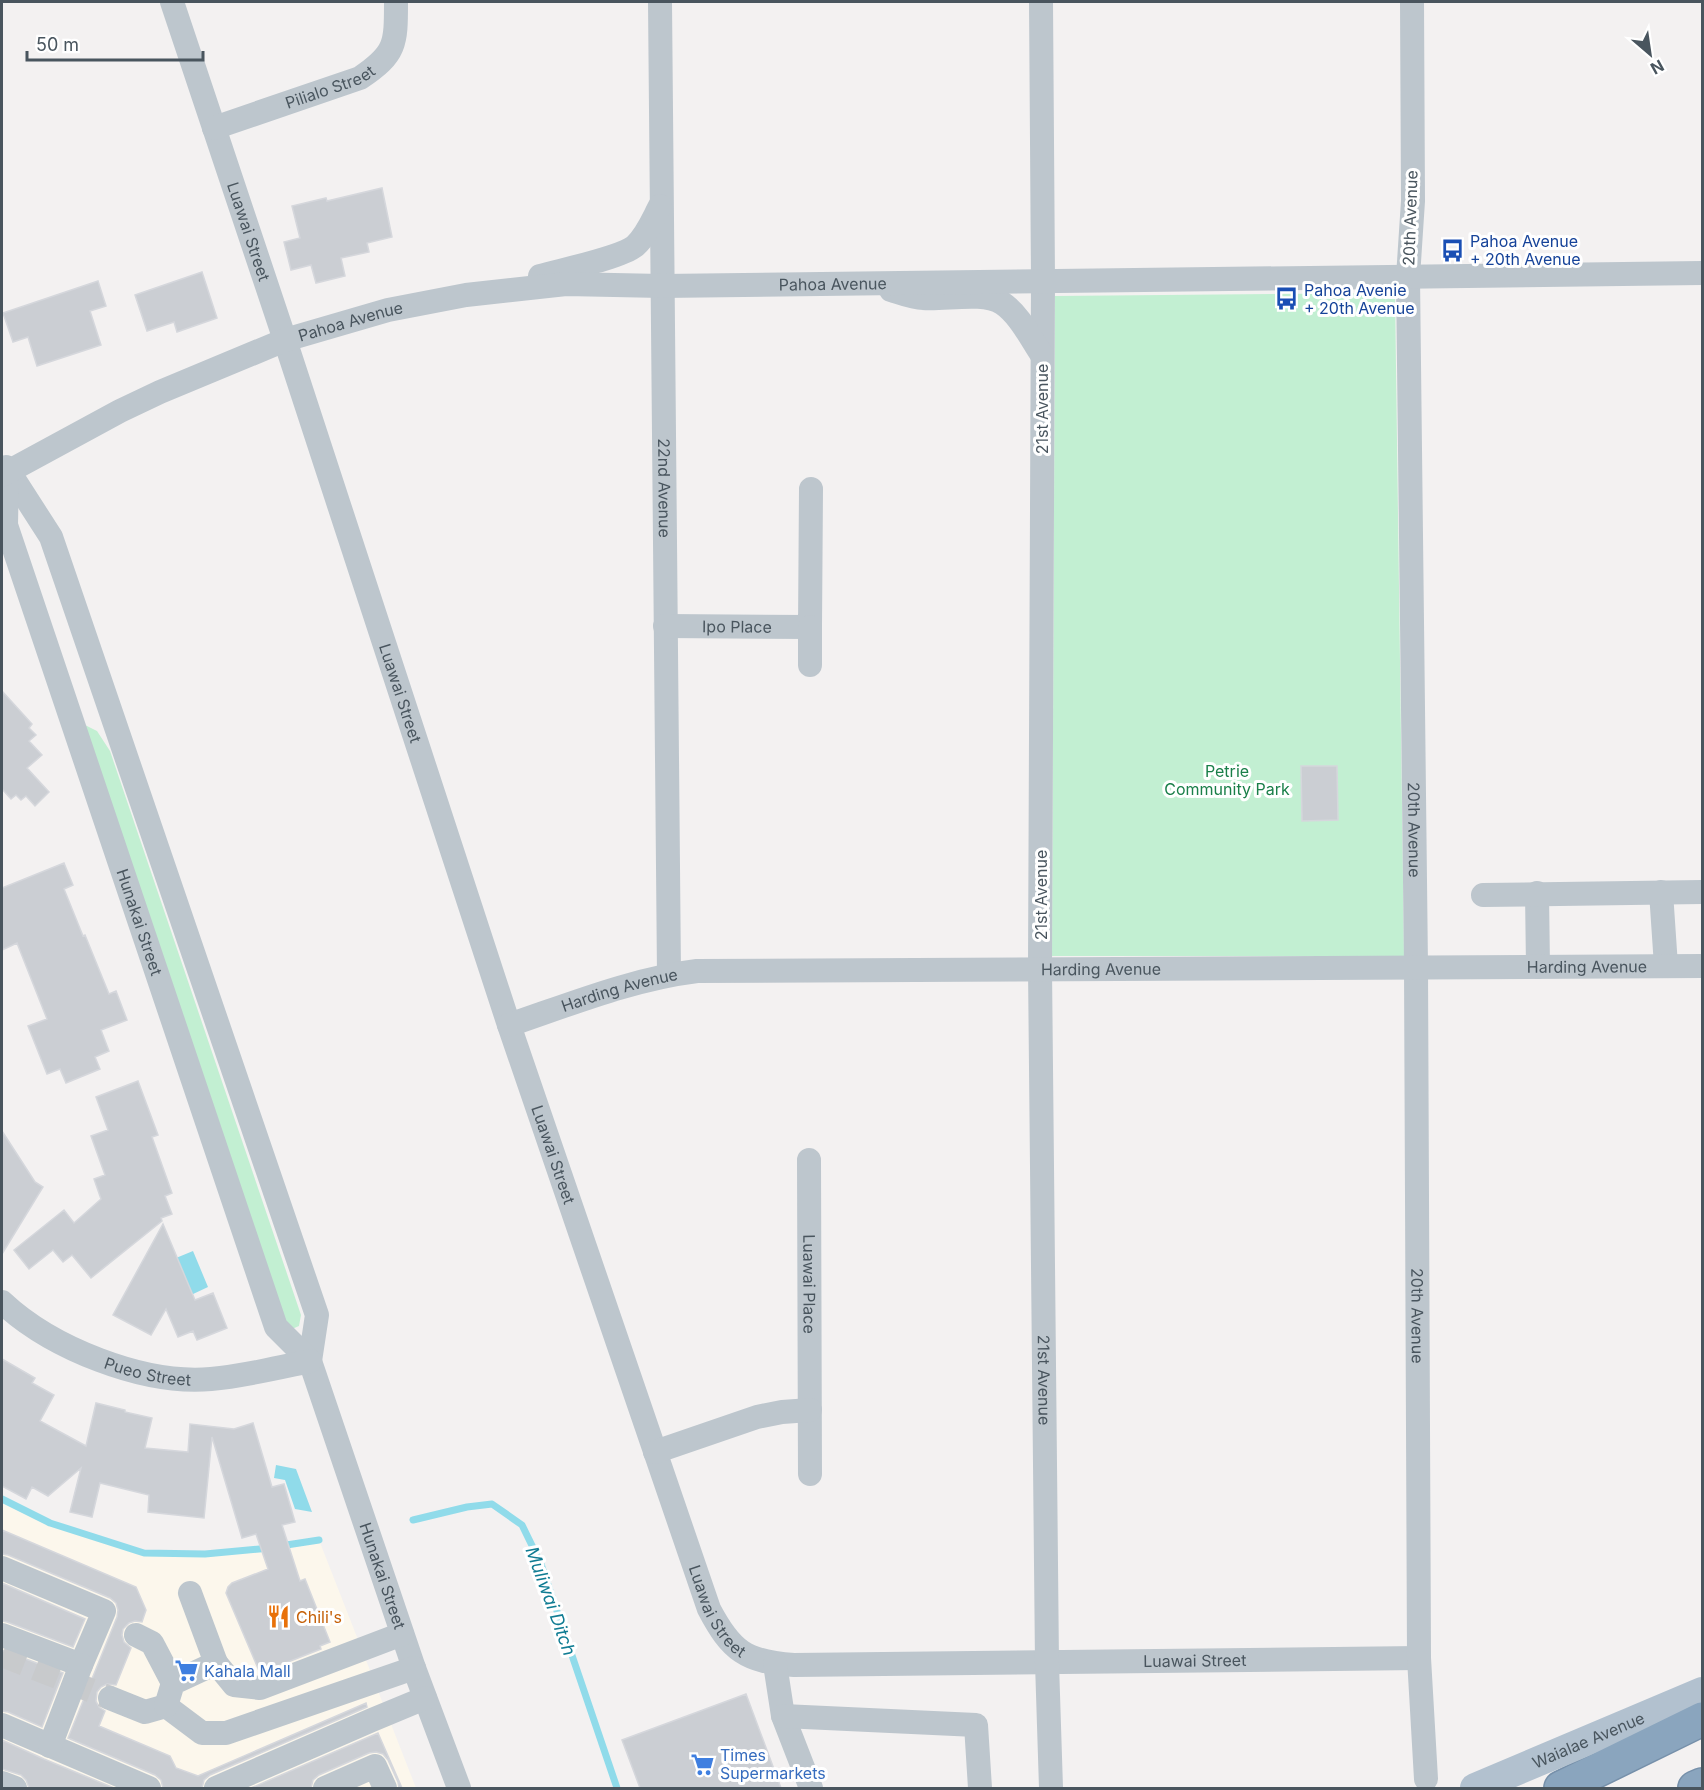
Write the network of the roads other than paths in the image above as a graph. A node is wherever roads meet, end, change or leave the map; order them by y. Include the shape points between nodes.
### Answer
1 (172, 2) edge
2 (396, 2) edge
3 (660, 2) edge
4 (1041, 2) edge
5 (1412, 2) edge
6 (214, 128) junction
7 (661, 203) junction
8 (1702, 273) edge
9 (1408, 277) junction
10 (1043, 280) junction
11 (866, 282) junction
12 (662, 286) junction
13 (465, 295) junction
14 (285, 340) junction
15 (1042, 356) junction
16 (3, 466) edge
17 (811, 489) dead end
18 (2, 570) edge
19 (27, 589) junction
20 (665, 626) junction
21 (810, 627) junction
22 (810, 665) dead end
23 (1661, 892) junction
24 (1702, 892) edge
25 (1484, 894) dead end
26 (1537, 894) junction
27 (1666, 966) junction
28 (1702, 966) edge
29 (1416, 967) junction
30 (1538, 967) junction
31 (1040, 968) junction
32 (669, 974) junction
33 (509, 1025) junction
34 (809, 1160) dead end
35 (2, 1302) edge
36 (310, 1361) junction
37 (810, 1410) junction
38 (655, 1452) junction
39 (810, 1474) dead end
40 (2, 1568) edge
41 (190, 1593) dead end
42 (402, 1634) junction
43 (2, 1635) edge
44 (136, 1635) dead end
45 (1419, 1658) junction
46 (216, 1663) junction
47 (1047, 1663) junction
48 (775, 1664) junction
49 (81, 1665) junction
50 (414, 1668) junction
51 (1702, 1692) edge
52 (169, 1695) junction
53 (110, 1698) tunnel mouth
54 (425, 1698) junction
55 (783, 1716) junction
56 (1702, 1719) edge
57 (2, 1725) edge
58 (50, 1746) junction
59 (1426, 1779) dead end
60 (2, 1783) edge
61 (1702, 1785) edge
62 (15, 1788) edge
63 (149, 1788) edge
64 (216, 1788) edge
65 (324, 1788) edge
66 (385, 1788) edge
67 (459, 1788) edge
68 (811, 1788) edge
69 (980, 1788) edge
70 (1051, 1788) edge
71 (1475, 1788) edge
72 (1561, 1788) edge
73 (1695, 1788) edge

1 - 6 street, Luawai Street
2 - 6 street, Pilialo Street via 391,50 378,66 360,78
3 - 7 street, 22nd Avenue
4 - 10 street, 21st Avenue
5 - 9 street, 20th Avenue via 1413,201
6 - 14 street, Luawai Street
7 - 12 street, 22nd Avenue
7 - 13 street via 648,231 634,247
8 - 9 street, Pahoa Avenue
9 - 10 street, Pahoa Avenue
9 - 29 street, 20th Avenue
10 - 11 street, Pahoa Avenue
10 - 15 street, 21st Avenue
11 - 12 street, Pahoa Avenue
11 - 15 street via 921,298 993,299 1018,319
12 - 13 street, Pahoa Avenue via 566,284
12 - 20 street, 22nd Avenue
13 - 14 street, Pahoa Avenue via 388,310
14 - 16 street, Pahoa Avenue via 160,392
14 - 33 street, Luawai Street
15 - 31 street, 21st Avenue
16 - 19 street, Hunakai Street via 6,525
16 - 36 street, Hunakai Street via 51,537 206,987 317,1315
17 - 21 street
18 - 19 street
19 - 36 street, Hunakai Street via 276,1327
20 - 21 street, Ipo Place
20 - 32 street, 22nd Avenue
21 - 22 street
23 - 24 street
23 - 26 street
23 - 27 street
25 - 26 street
26 - 30 street
27 - 28 street, Harding Avenue
27 - 30 street, Harding Avenue
29 - 30 street, Harding Avenue
29 - 31 street, Harding Avenue
29 - 45 street, 20th Avenue
31 - 32 street, Harding Avenue via 697,970
31 - 47 street, 21st Avenue
32 - 33 street, Harding Avenue
33 - 38 street, Luawai Street
34 - 37 street, Luawai Place
35 - 36 street, Pueo Street via 64,1345 144,1374 209,1379
36 - 42 street, Hunakai Street
37 - 38 street via 757,1417
37 - 39 street, Luawai Place
38 - 48 street, Luawai Street via 718,1626 740,1651
40 - 49 street via 104,1611
41 - 46 street
42 - 46 street via 260,1688 234,1685
42 - 50 street, Hunakai Street
43 - 49 street
44 - 52 street via 152,1643
45 - 47 street, Luawai Street
45 - 59 street, 20th Avenue
46 - 52 street
47 - 48 street, Luawai Street
47 - 70 street, 21st Avenue
48 - 55 street
49 - 58 street
50 - 52 street via 226,1733 202,1733
50 - 54 street, Hunakai Street
51 - 71 main road, Waialae Avenue
52 - 53 street via 145,1712
54 - 64 street
54 - 67 street, Hunakai Street
55 - 68 street
55 - 69 street via 976,1725
56 - 72 highway
57 - 58 street
58 - 63 street
60 - 62 street
61 - 73 highway
65 - 66 street via 375,1766

